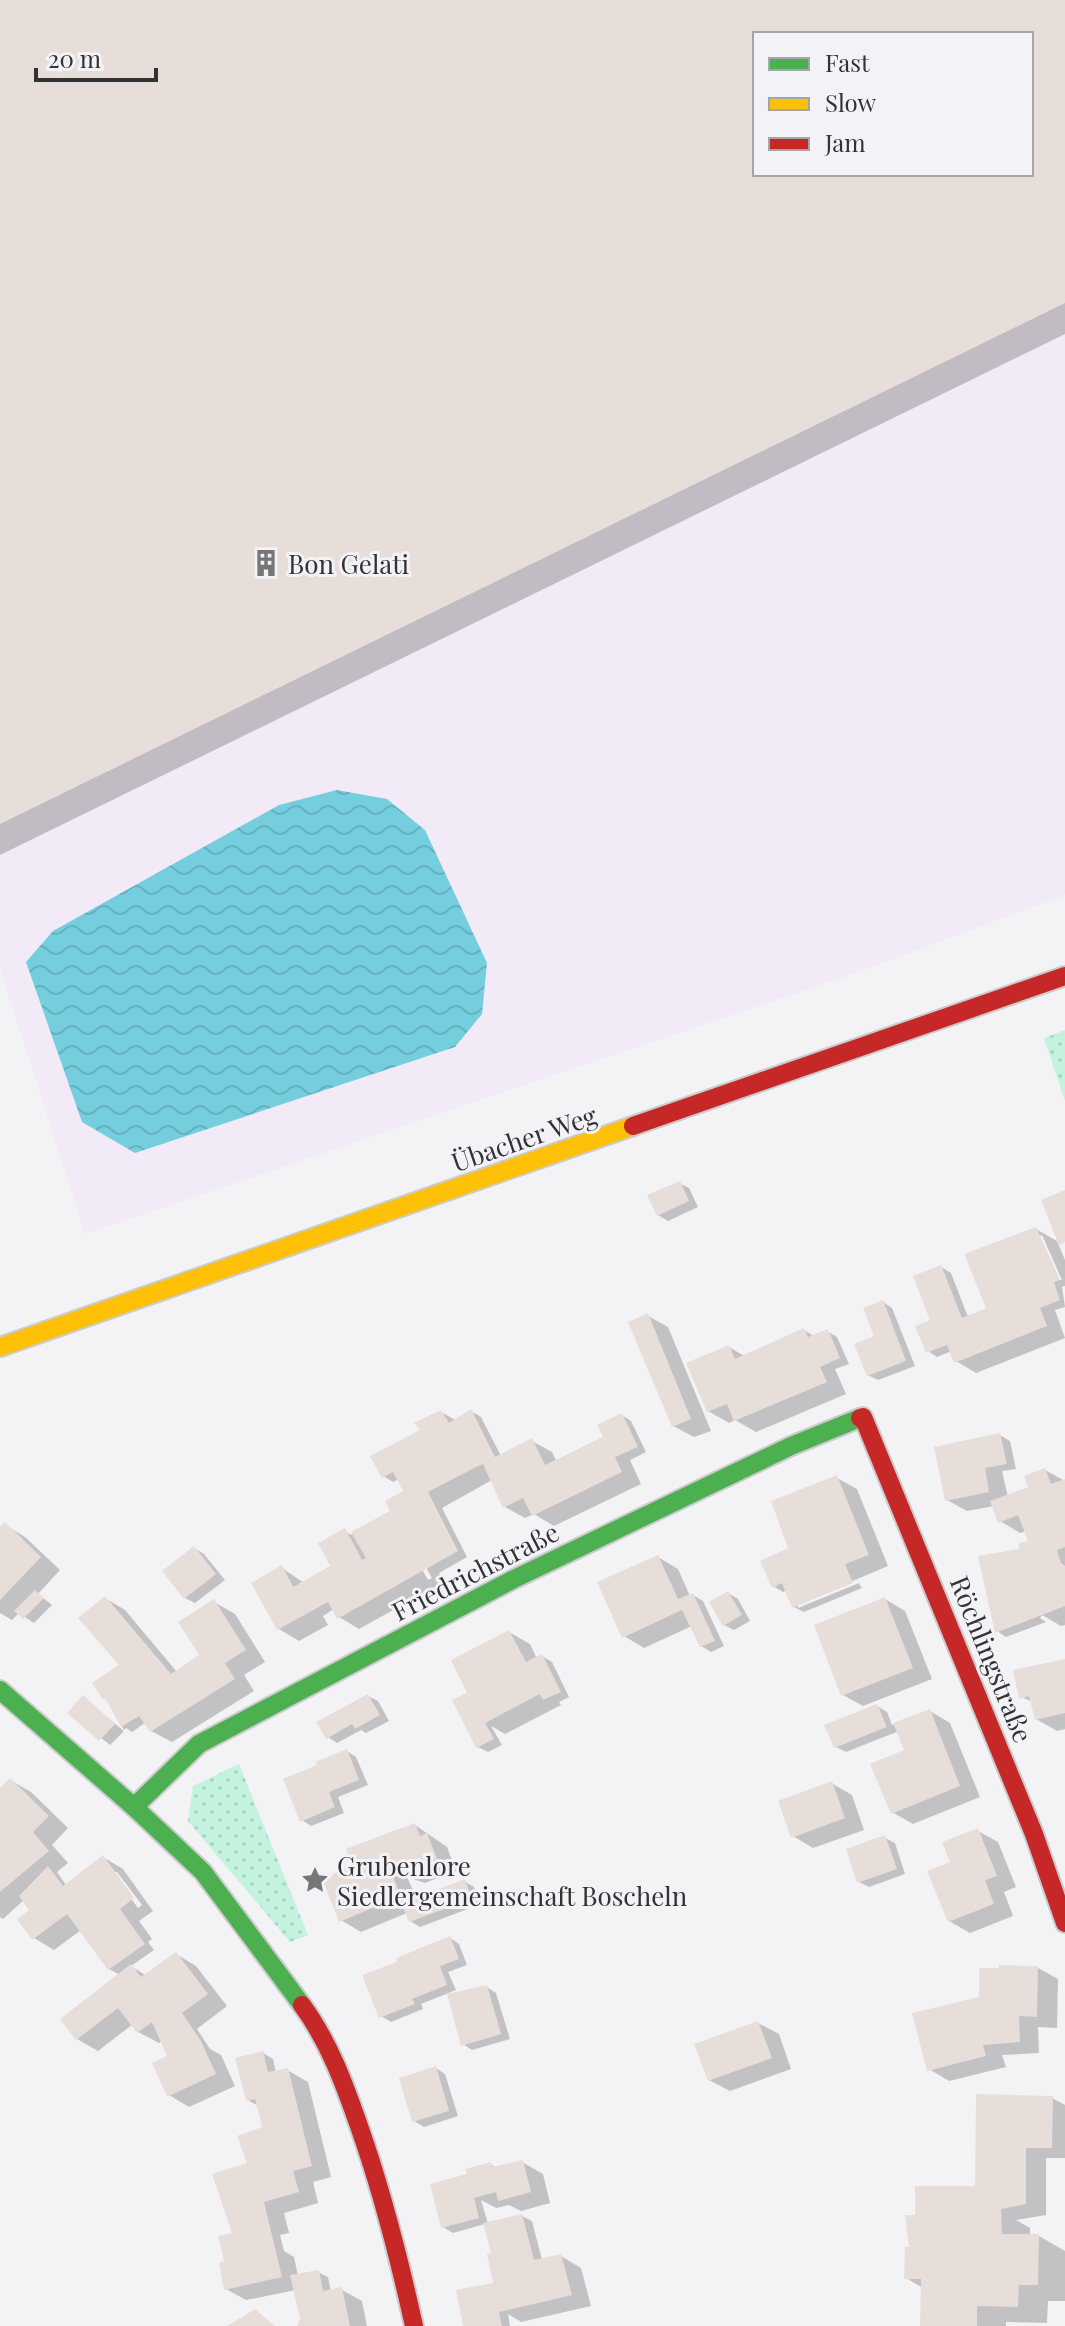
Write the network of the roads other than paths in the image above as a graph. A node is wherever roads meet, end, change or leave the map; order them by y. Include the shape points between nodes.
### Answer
1 (1065, 976) edge
2 (0, 1347) edge
3 (863, 1417) joint
4 (0, 1690) edge
5 (134, 1807) junction
6 (1065, 1923) edge
7 (414, 2326) edge

1 - 2 street, Übacher Weg
3 - 5 street, Friedrichstraße via 571,1551 199,1744
3 - 6 street, Röchlingstraße via 1011,1775
4 - 5 street
5 - 7 street via 203,1872 307,2012 337,2063 399,2256

